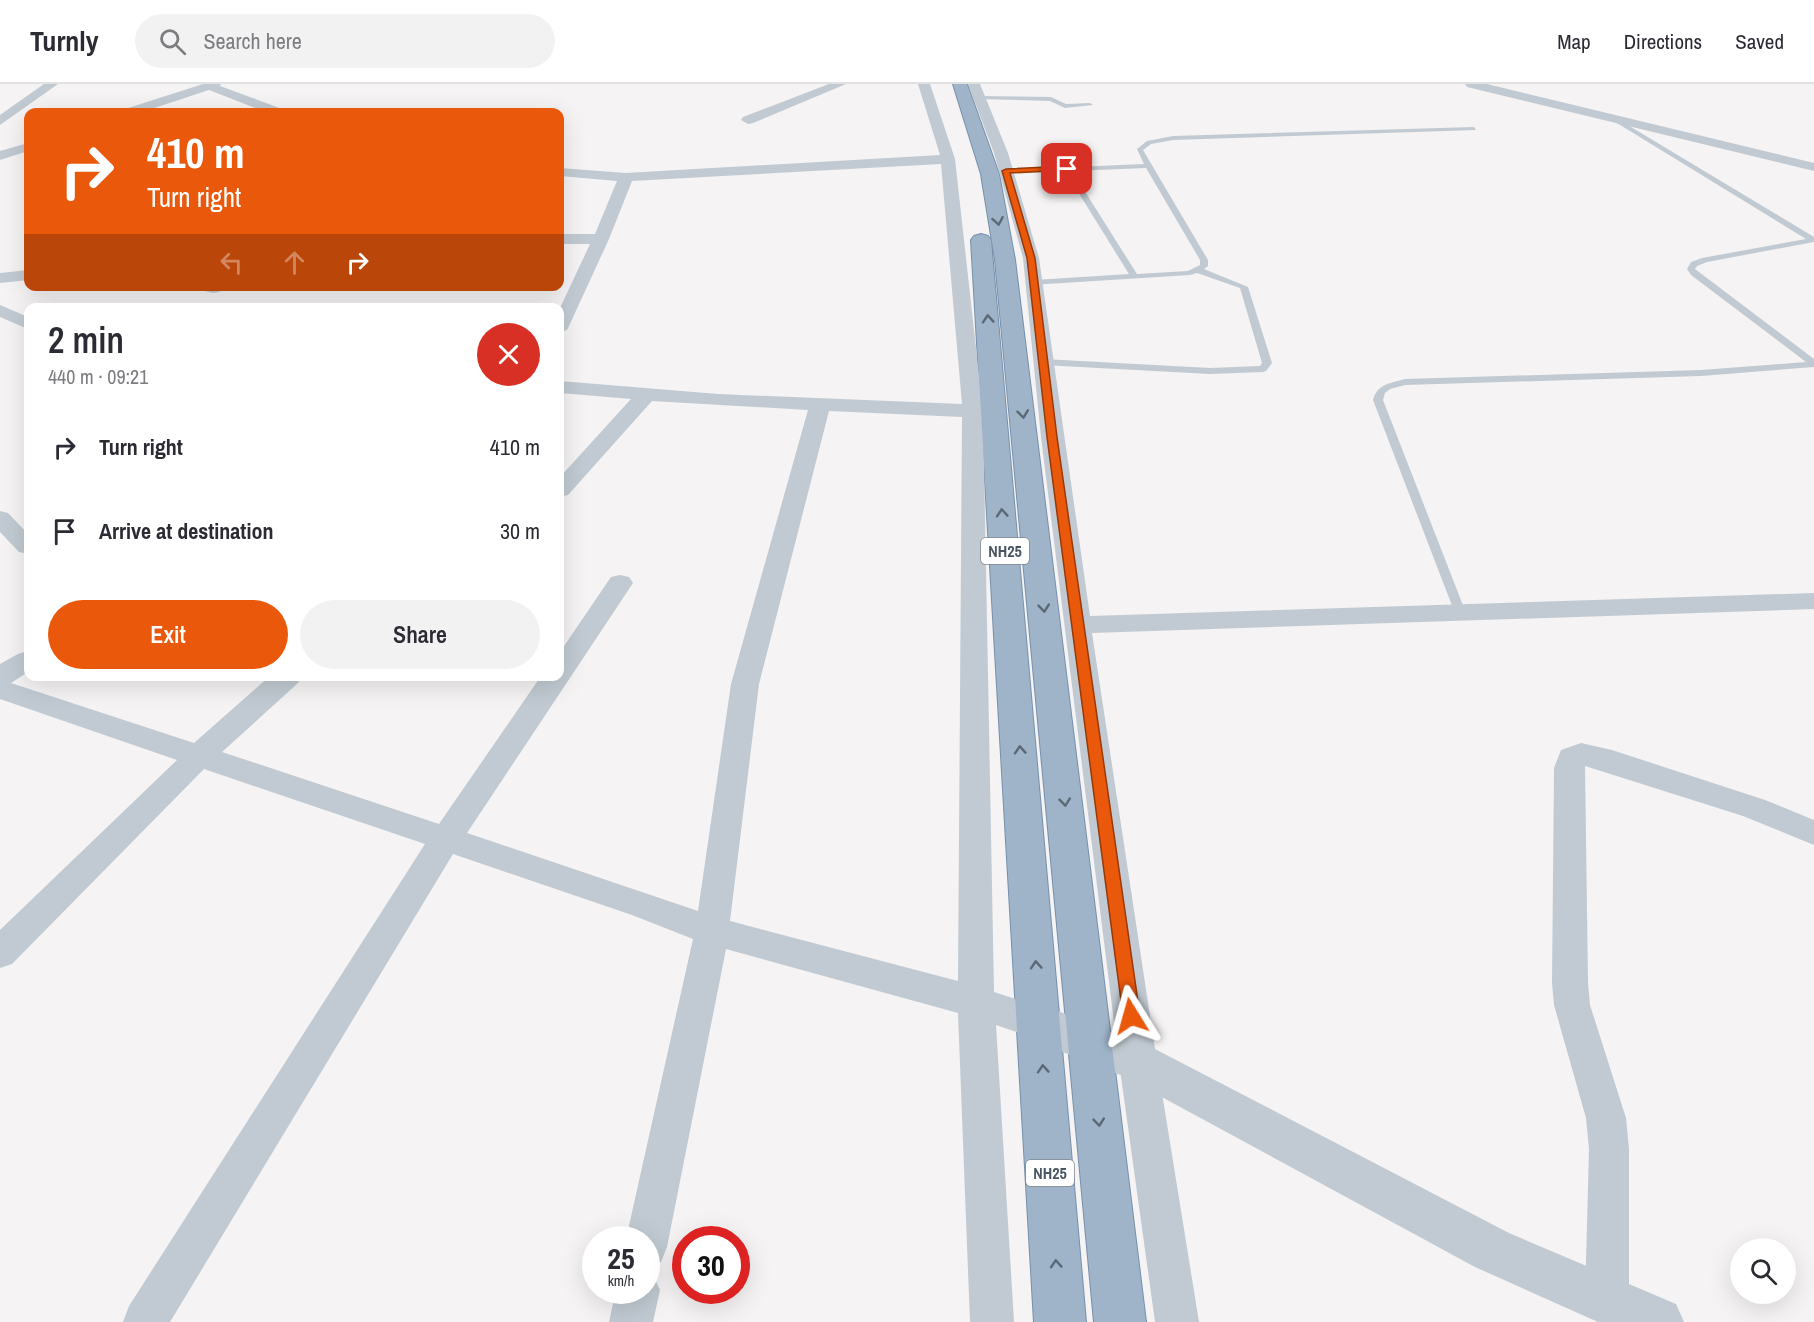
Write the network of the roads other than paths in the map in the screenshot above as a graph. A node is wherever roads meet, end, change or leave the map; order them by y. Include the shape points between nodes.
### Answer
1 (52, 84) edge
2 (840, 84) edge
3 (924, 84) edge
4 (943, 84) edge
5 (1471, 84) edge
6 (212, 85) edge
7 (971, 89) edge
8 (1090, 105) dead end
9 (142, 108) edge
10 (268, 108) edge
11 (1614, 119) junction
12 (748, 120) dead end
13 (0, 121) edge
14 (1474, 129) dead end
15 (24, 148) edge
16 (7, 154) edge
17 (24, 156) edge
18 (948, 159) junction
19 (1149, 166) junction
20 (1814, 167) edge
21 (1067, 169) junction
22 (1006, 171) junction
23 (564, 172) edge
24 (626, 177) junction
25 (564, 239) edge
26 (601, 239) junction
27 (1814, 240) edge
28 (1198, 270) junction
29 (24, 275) edge
30 (1134, 276) junction
31 (0, 278) edge
32 (1034, 283) junction
33 (0, 310) edge
34 (564, 318) edge
35 (24, 322) edge
36 (1043, 362) junction
37 (1814, 363) edge
38 (564, 387) edge
39 (647, 394) junction
40 (820, 404) junction
41 (973, 411) junction
42 (564, 486) edge
43 (0, 518) edge
44 (24, 543) edge
45 (620, 583) dead end
46 (1814, 601) edge
47 (1460, 613) junction
48 (1078, 625) junction
49 (24, 662) edge
50 (564, 666) edge
51 (0, 677) edge
52 (282, 681) edge
53 (553, 681) edge
54 (0, 689) edge
55 (200, 755) junction
56 (1814, 833) edge
57 (445, 840) junction
58 (712, 931) junction
59 (0, 953) edge
60 (976, 1002) junction
61 (1040, 1023) junction
62 (1090, 1043) junction
63 (1138, 1062) junction
64 (650, 1226) edge
65 (1607, 1299) junction
66 (635, 1304) edge
67 (145, 1322) edge
68 (631, 1322) edge
69 (992, 1322) edge
70 (1060, 1322) edge
71 (1120, 1322) edge
72 (1177, 1322) edge
73 (1658, 1322) edge

1 - 13 street
2 - 12 street
3 - 18 street
61 -> 4 highway, NH25 via 982,249 968,165
5 - 11 street
6 - 9 street
6 - 10 street
7 - 8 lane via 1051,99 1065,106
7 - 22 street
7 -> 62 highway, NH25 via 1005,260
11 - 20 street
11 - 27 lane
14 - 19 lane via 1157,140 1138,150
15 - 16 street
16 - 17 street
18 - 24 street
18 - 41 street
19 - 21 lane
19 - 28 lane via 1204,260 1204,266
21 - 22 lane
21 - 30 lane
22 - 32 street via 1031,258
23 - 24 street
24 - 26 street
25 - 26 street
26 - 34 street
27 - 37 lane via 1705,260 1691,269
28 - 30 lane
28 - 36 lane via 1244,287 1267,367 1255,371 1210,371
29 - 31 street
30 - 32 lane
32 - 36 street
33 - 35 street
36 - 48 street
37 - 47 lane via 1701,373 1405,382 1387,387 1378,400
38 - 39 street
39 - 40 street
39 - 42 street
40 - 41 street
40 - 58 street via 745,684
41 - 60 street
43 - 44 street
45 - 50 street
46 - 47 street
47 - 48 street
48 - 63 street
49 - 51 street
52 - 55 street
53 - 57 street
54 - 55 street
55 - 57 street
55 - 59 street
56 - 65 street via 1754,808 1601,758 1581,754 1572,758 1570,983 1572,1005 1606,1118
57 - 58 street
57 - 67 street
58 - 60 street
58 - 64 street
60 - 61 street
60 - 69 street
61 - 62 street
70 -> 61 highway, NH25
62 - 63 street
62 -> 71 highway, NH25
63 - 65 street via 1492,1250
63 - 72 street
65 - 73 street
66 - 68 street

